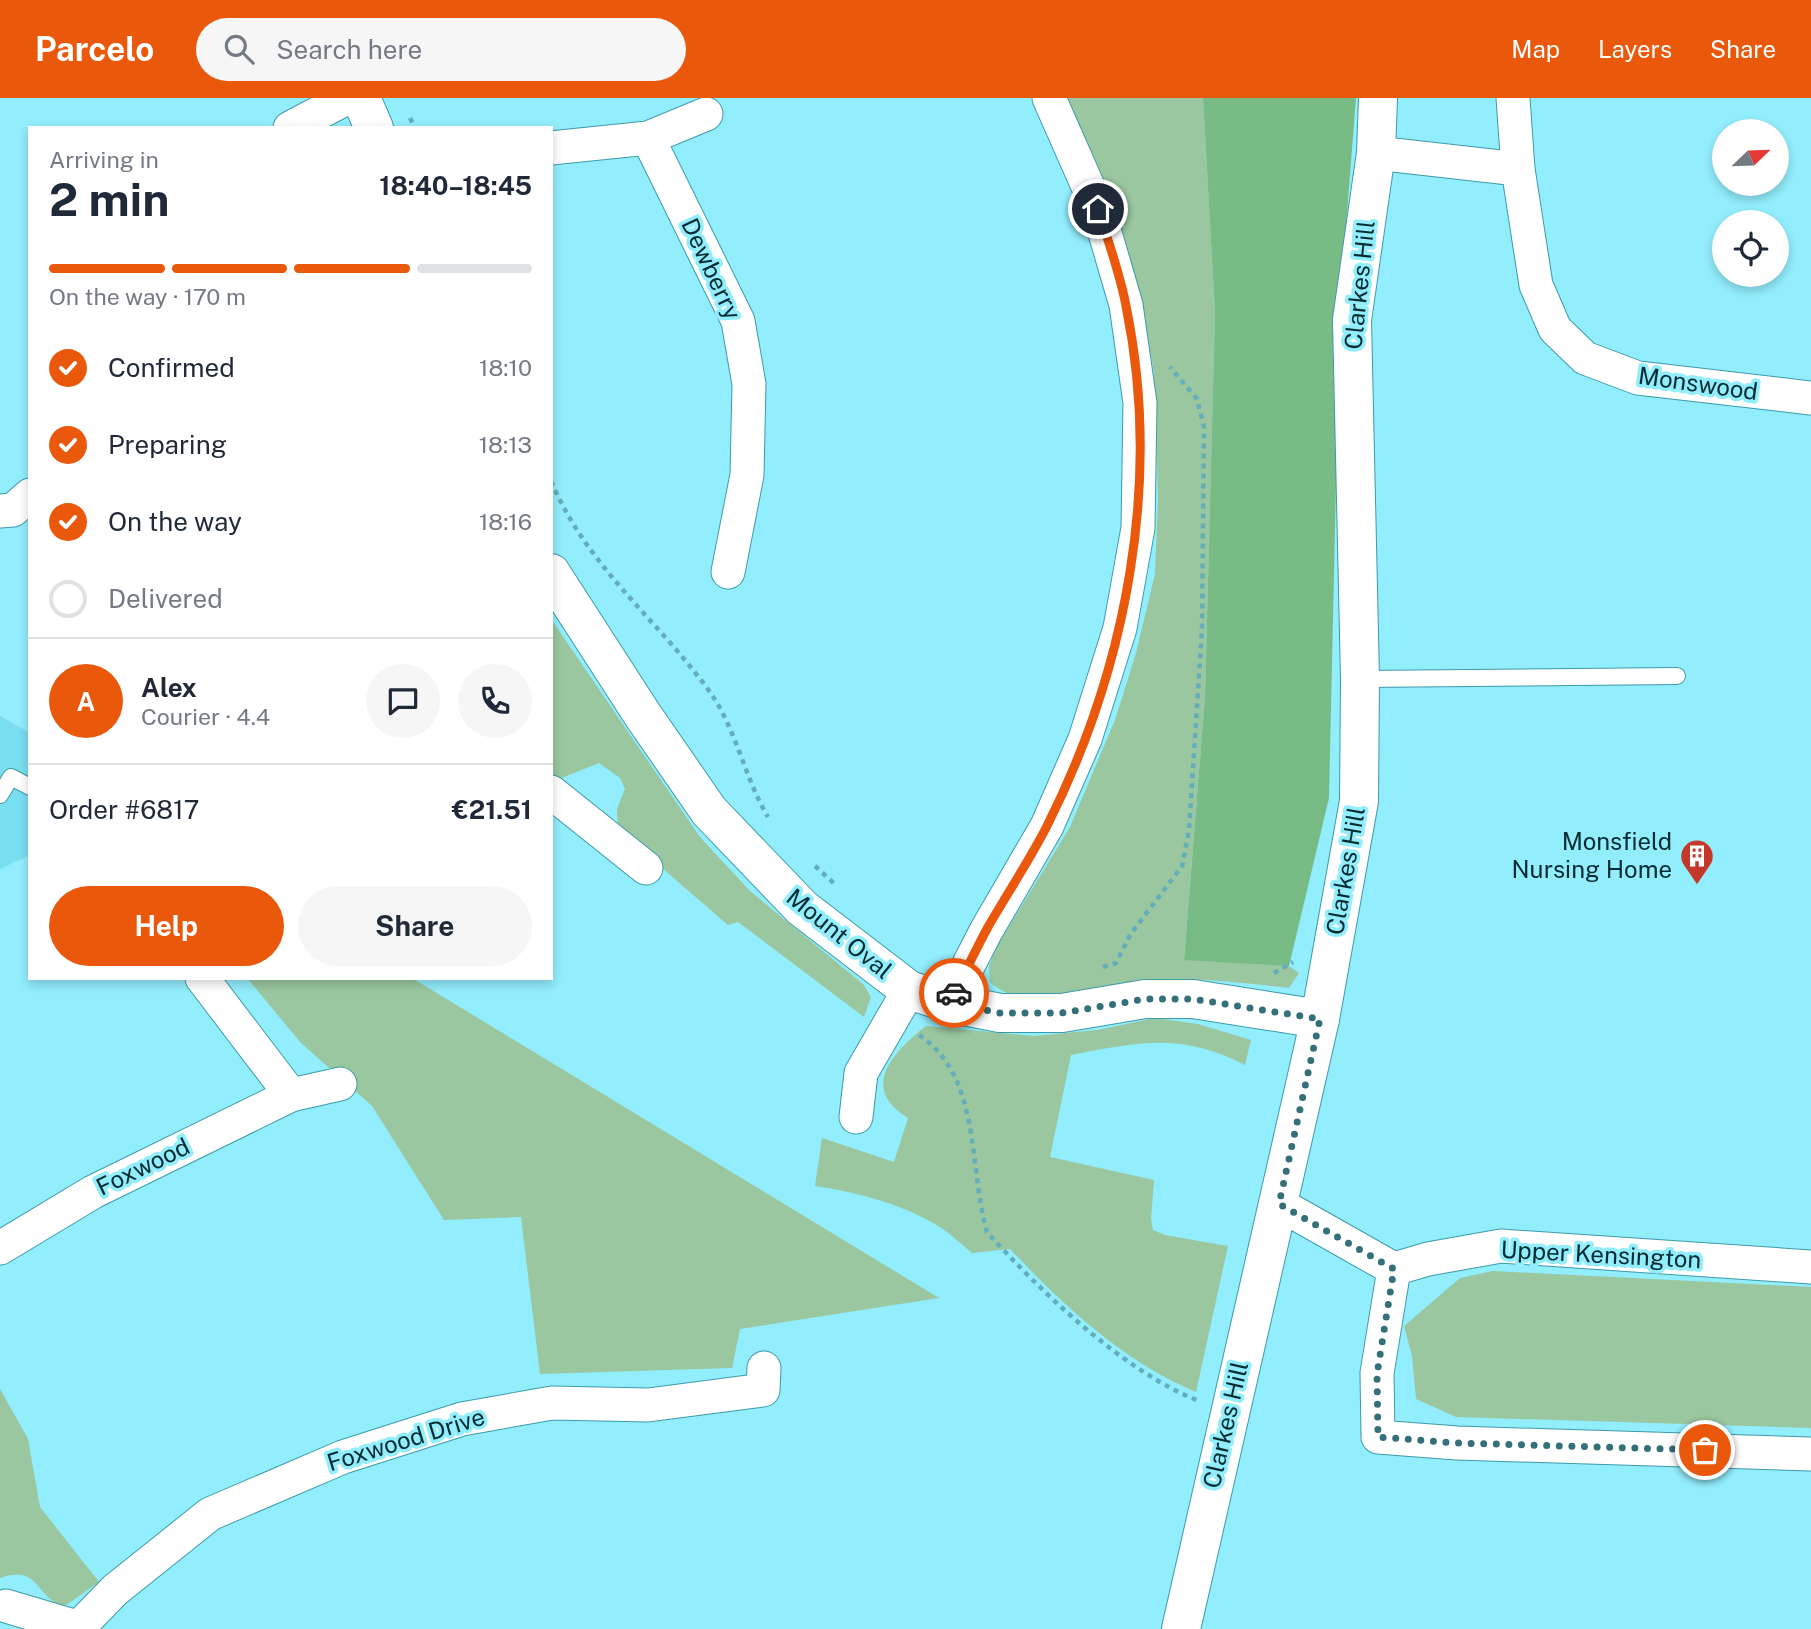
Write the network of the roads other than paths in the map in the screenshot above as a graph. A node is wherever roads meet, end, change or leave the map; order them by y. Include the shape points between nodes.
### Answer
1 (347, 98) edge
2 (361, 98) edge
3 (1049, 98) edge
4 (1378, 98) edge
5 (1513, 98) edge
6 (706, 114) dead end
7 (294, 126) edge
8 (373, 126) edge
9 (648, 138) junction
10 (553, 148) edge
11 (1376, 153) junction
12 (1518, 169) junction
13 (1811, 398) edge
14 (28, 497) edge
15 (0, 511) edge
16 (728, 572) dead end
17 (553, 576) edge
18 (1677, 676) dead end
19 (1360, 679) junction
20 (28, 786) edge
21 (553, 794) edge
22 (0, 795) edge
23 (646, 868) dead end
24 (204, 980) edge
25 (949, 1003) junction
26 (901, 1004) junction
27 (1320, 1019) junction
28 (340, 1084) dead end
29 (291, 1094) junction
30 (856, 1117) dead end
31 (1279, 1204) junction
32 (0, 1248) edge
33 (1811, 1267) edge
34 (1394, 1269) junction
35 (764, 1368) dead end
36 (1811, 1454) edge
37 (6, 1606) dead end
38 (77, 1628) edge
39 (1181, 1629) edge

1 - 7 street
2 - 8 street
3 - 25 street via 1098,209 1126,305 1140,403 1138,528 1120,628 1085,739 1047,826
4 - 11 street, Clarkes Hill
5 - 12 street, Monswood
6 - 9 street
9 - 10 street
9 - 16 street, Dewberry via 738,321 749,384 747,475
11 - 12 street
11 - 19 street, Clarkes Hill via 1352,320
12 - 13 street, Monswood via 1536,285 1555,329 1585,358 1638,378
14 - 15 street via 13,510
17 - 26 street, Mount Oval via 709,811
18 - 19 lane
19 - 27 street, Clarkes Hill via 1359,801
20 - 22 lane via 11,777
21 - 23 street
24 - 29 street
25 - 26 street, Mount Oval
25 - 27 street, Mount Oval via 1000,1013 1062,1013 1145,999 1193,999
26 - 30 street via 861,1073
27 - 31 street, Clarkes Hill
28 - 29 street, Foxwood
29 - 32 street, Foxwood via 93,1192
31 - 34 street
31 - 39 street, Clarkes Hill
33 - 34 street, Upper Kensington via 1501,1246
34 - 36 street via 1377,1374 1378,1437
35 - 38 street, Foxwood Drive via 763,1390 648,1405 552,1402 462,1419 343,1457 210,1514 115,1590
37 - 38 street, Foxwood Drive

